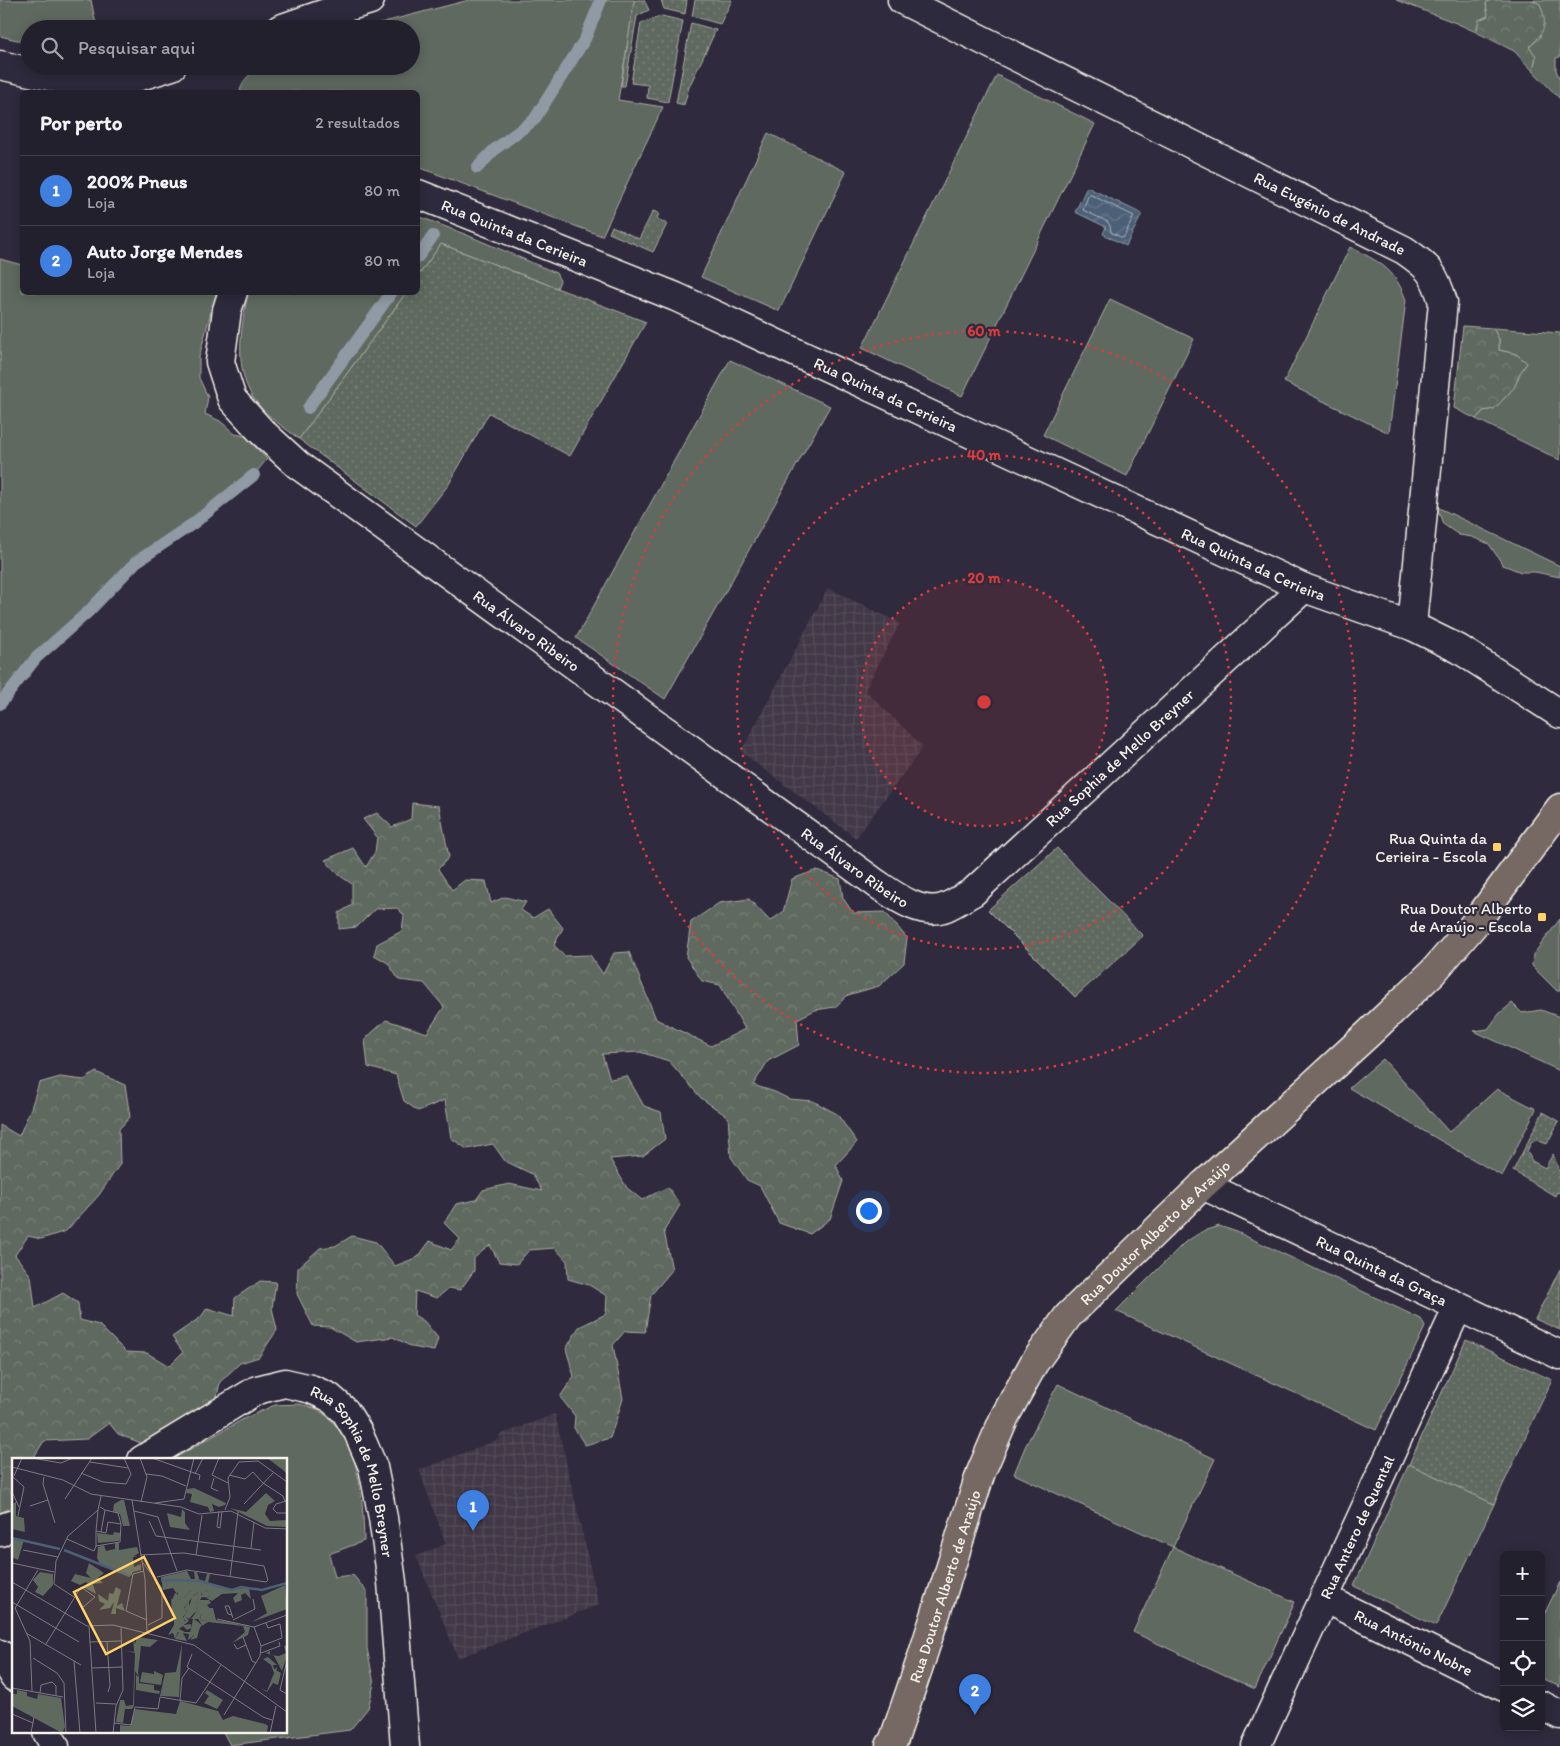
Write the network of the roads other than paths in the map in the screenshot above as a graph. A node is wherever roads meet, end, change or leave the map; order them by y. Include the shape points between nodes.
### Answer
1 (370, 0) edge
2 (902, 0) edge
3 (306, 20) edge
4 (0, 65) edge
5 (20, 70) edge
6 (44, 75) edge
7 (149, 75) edge
8 (110, 90) edge
9 (420, 195) edge
10 (232, 295) edge
11 (1304, 588) junction
12 (1412, 626) junction
13 (1560, 714) edge
14 (1560, 808) edge
15 (924, 908) joint
16 (1203, 1185) junction
17 (1458, 1307) junction
18 (1560, 1355) edge
19 (145, 1458) edge
20 (12, 1525) edge
21 (0, 1532) edge
22 (1324, 1598) junction
23 (0, 1654) edge
24 (12, 1674) edge
25 (1502, 1686) edge
26 (1545, 1707) edge
27 (1560, 1715) edge
28 (48, 1734) edge
29 (55, 1746) edge
30 (405, 1746) edge
31 (890, 1746) edge
32 (1256, 1746) edge

1 - 3 street
2 - 12 street, Rua Eugénio de Andrade via 1404,250 1424,263 1437,282 1443,302
4 - 5 street
6 - 8 street
7 - 8 street
9 - 11 street, Rua Quinta da Cerieira via 676,297
10 - 15 street, Rua Álvaro Ribeiro via 220,362 232,399 298,464 883,888 902,901
11 - 12 street, Rua Quinta da Cerieira
11 - 15 street, Rua Sophia de Mello Breyner via 974,892 944,908
12 - 13 street, Rua Quinta da Cerieira via 1458,649
14 - 16 main road, Rua Doutor Alberto de Araújo via 1476,922 1433,972
16 - 17 street, Rua Quinta da Graça
16 - 31 main road, Rua Doutor Alberto de Araújo via 1068,1316 1034,1363 1005,1416 981,1472
17 - 18 street, Rua Quinta da Graça
17 - 22 street, Rua Antero de Quental
19 - 30 street, Rua Sophia de Mello Breyner via 257,1390 285,1383 329,1397 346,1411 373,1467 383,1518 392,1582
20 - 21 street
22 - 25 street, Rua António Nobre
22 - 32 street, Rua Antero de Quental
23 - 24 street
26 - 27 street
28 - 29 street

